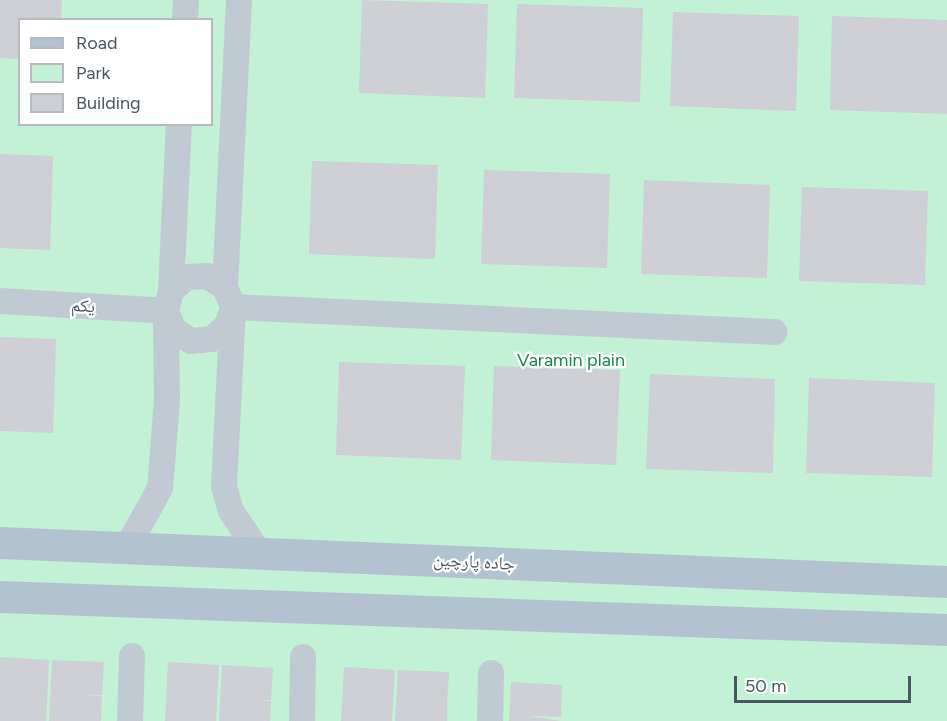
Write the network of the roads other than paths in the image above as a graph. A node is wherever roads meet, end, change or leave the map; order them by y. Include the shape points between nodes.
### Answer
1 (186, 0) edge
2 (240, 0) edge
3 (185, 18) edge
4 (180, 126) edge
5 (229, 297) junction
6 (0, 301) edge
7 (168, 301) junction
8 (774, 332) dead end
9 (0, 543) edge
10 (128, 546) junction
11 (258, 551) junction
12 (703, 573) junction
13 (947, 582) edge
14 (0, 597) edge
15 (703, 621) junction
16 (947, 630) edge
17 (132, 656) dead end
18 (303, 657) dead end
19 (491, 673) dead end
20 (130, 721) edge
21 (303, 721) edge
22 (490, 721) edge

1 - 3 street
2 - 5 street
4 - 7 street
5 - 7 street via 207,276 187,278
5 - 7 street via 227,326 212,339 191,341 174,330
5 - 8 street
5 - 11 street via 224,486 231,511
6 - 7 street, یکم
7 - 10 street via 167,400 160,488
9 - 10 main road, جاده پارچین
10 - 11 main road, جاده پارچین
11 - 12 main road, جاده پارچین
12 - 13 main road, جاده پارچین
12 - 15 main road
14 - 15 main road
15 - 16 main road
17 - 20 street
18 - 21 street
19 - 22 street

